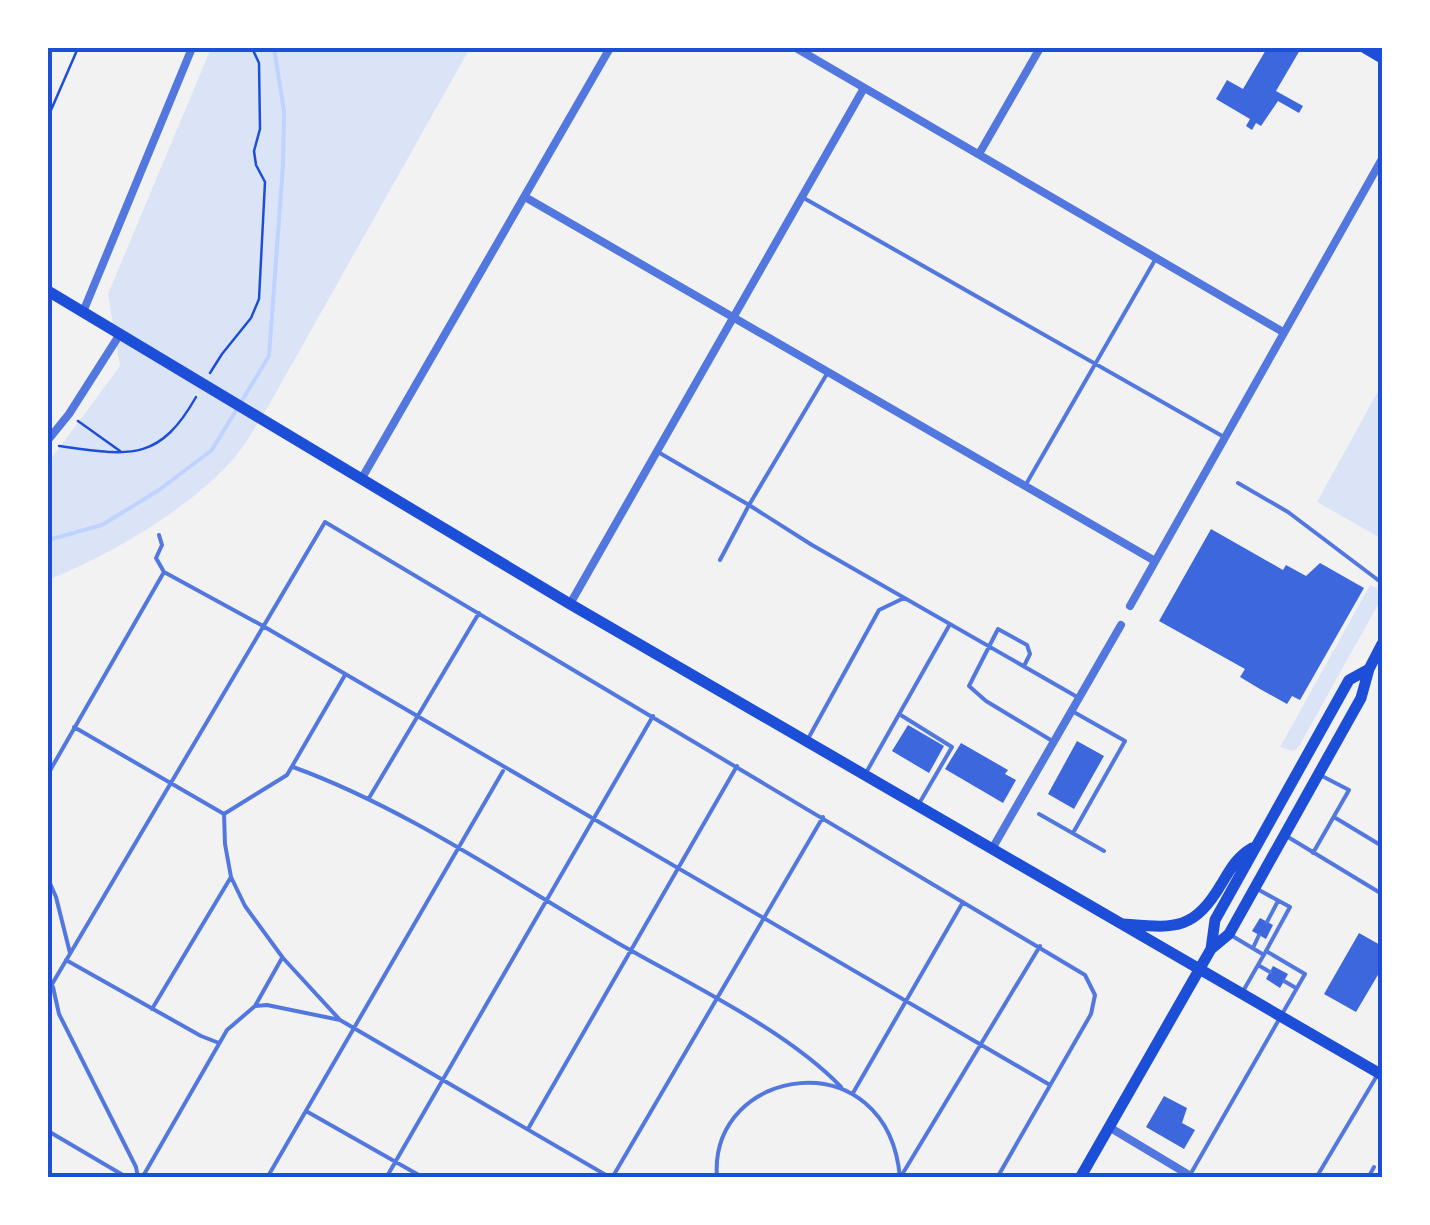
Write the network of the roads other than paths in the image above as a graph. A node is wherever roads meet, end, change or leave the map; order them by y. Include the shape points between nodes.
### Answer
1 (192, 48) edge
2 (610, 48) edge
3 (796, 48) edge
4 (1040, 48) edge
5 (1365, 48) edge
6 (1382, 58) edge
7 (864, 88) junction
8 (978, 154) junction
9 (1382, 159) edge
10 (802, 196) junction
11 (526, 197) junction
12 (1156, 258) junction
13 (48, 291) edge
14 (83, 312) junction
15 (733, 317) junction
16 (1283, 332) junction
17 (120, 334) junction
18 (1096, 364) junction
19 (828, 372) junction
20 (1224, 437) junction
21 (52, 443) edge
22 (657, 451) junction
23 (362, 478) junction
24 (1238, 482) dead end
25 (1025, 486) junction
26 (749, 505) junction
27 (159, 535) dead end
28 (720, 560) dead end
29 (1155, 561) junction
30 (164, 572) junction
31 (1382, 582) edge
32 (904, 598) junction
33 (570, 604) junction
34 (1130, 606) dead end
35 (479, 614) junction
36 (950, 624) junction
37 (1121, 624) dead end
38 (263, 626) junction
39 (1382, 644) edge
40 (987, 645) junction
41 (1024, 666) junction
42 (1368, 669) junction
43 (345, 675) junction
44 (1079, 698) junction
45 (1072, 711) junction
46 (899, 714) junction
47 (653, 716) junction
48 (417, 717) junction
49 (74, 726) junction
50 (807, 742) junction
51 (1054, 742) junction
52 (738, 766) junction
53 (293, 768) junction
54 (504, 769) junction
55 (48, 774) edge
56 (1319, 774) junction
57 (864, 775) junction
58 (171, 782) junction
59 (368, 798) junction
60 (918, 806) junction
61 (224, 814) junction
62 (1039, 814) dead end
63 (823, 817) junction
64 (1334, 817) junction
65 (594, 821) junction
66 (1073, 832) junction
67 (1284, 835) junction
68 (1256, 846) junction
69 (1382, 846) edge
70 (992, 849) junction
71 (458, 850) junction
72 (1104, 851) dead end
73 (1313, 852) junction
74 (677, 870) junction
75 (231, 877) junction
76 (48, 879) edge
77 (1255, 888) junction
78 (1382, 894) edge
79 (964, 900) junction
80 (546, 901) junction
81 (1278, 901) junction
82 (764, 920) junction
83 (1266, 922) dead end
84 (1120, 923) junction
85 (1230, 934) junction
86 (1260, 935) dead end
87 (1040, 946) junction
88 (1252, 948) junction
89 (1212, 949) junction
90 (630, 950) junction
91 (70, 952) junction
92 (1265, 953) junction
93 (283, 958) junction
94 (66, 960) junction
95 (1258, 965) junction
96 (1200, 969) junction
97 (1270, 972) dead end
98 (1284, 981) dead end
99 (52, 983) junction
100 (1296, 988) junction
101 (48, 992) edge
102 (1242, 993) junction
103 (716, 1000) junction
104 (906, 1002) junction
105 (255, 1006) junction
106 (152, 1009) junction
107 (1280, 1015) junction
108 (340, 1020) junction
109 (354, 1028) junction
110 (219, 1043) junction
111 (980, 1045) junction
112 (1381, 1074) edge
113 (442, 1079) junction
114 (1050, 1085) junction
115 (841, 1088) junction
116 (853, 1094) junction
117 (305, 1110) junction
118 (1109, 1127) junction
119 (528, 1129) junction
120 (48, 1131) edge
121 (395, 1161) junction
122 (1374, 1168) dead end
123 (1192, 1176) edge
124 (900, 1177) edge
125 (128, 1178) edge
126 (140, 1178) edge
127 (267, 1178) edge
128 (386, 1178) edge
129 (424, 1178) edge
130 (612, 1178) edge
131 (717, 1178) edge
132 (998, 1178) edge
133 (1080, 1178) edge
134 (1316, 1178) edge
135 (1368, 1178) edge

1 - 14 street
2 - 11 street
3 - 7 street
4 - 8 street
5 - 6 main road
7 - 8 street
7 - 10 street
8 - 12 street
9 - 16 street
10 - 15 street
10 - 18 lane
11 - 15 street
11 - 23 street
12 - 16 street
12 - 18 lane
13 - 14 main road
14 - 17 main road
15 - 19 street
15 - 22 street
16 - 20 street
17 - 21 street
17 - 23 main road
18 - 20 lane
18 - 25 lane
19 - 25 street
19 - 26 lane
20 - 29 street
22 - 26 lane
22 - 33 street
23 - 33 main road
24 - 31 lane
25 - 29 street
26 - 28 lane
26 - 32 lane
27 - 30 lane via 156,558
29 - 34 street
30 - 38 lane
30 - 49 lane
32 - 36 lane
32 - 50 lane via 880,610
33 - 50 main road
35 - 38 lane via 325,522
35 - 47 lane
35 - 48 lane
36 - 40 lane
36 - 46 lane
37 - 44 street
38 - 43 lane
38 - 58 lane
39 - 42 main road
40 - 41 lane
40 - 41 lane via 1002,630 1030,649
40 - 51 lane via 970,690
41 - 44 lane
42 - 56 main road via 1362,698
42 - 68 main road via 1349,680
43 - 48 lane
43 - 53 lane
44 - 45 street
45 - 51 street
45 - 66 lane via 1124,741
46 - 57 lane
46 - 60 lane via 952,746
47 - 52 lane
47 - 65 lane
48 - 54 lane
48 - 59 lane
49 - 55 lane
49 - 58 lane
50 - 57 main road
51 - 70 street
52 - 63 lane
52 - 74 lane
53 - 59 lane
53 - 61 lane
54 - 65 lane
54 - 71 lane
56 - 64 lane via 1350,790
56 - 67 main road
57 - 60 main road
58 - 61 lane
58 - 91 lane
59 - 71 lane
60 - 70 main road
61 - 75 lane
62 - 66 lane
63 - 79 lane
63 - 82 lane
64 - 69 lane
64 - 73 lane
65 - 74 lane
65 - 80 lane
66 - 72 lane
67 - 73 lane
67 - 77 main road
68 - 84 main road via 1238,856 1208,907 1191,922
68 - 89 main road via 1215,920
70 - 84 main road
71 - 80 lane
71 - 109 lane
73 - 78 lane
74 - 82 lane
74 - 90 lane
75 - 93 lane
75 - 106 lane
76 - 91 lane
77 - 81 lane
77 - 85 main road
79 - 87 lane
79 - 104 lane
80 - 90 lane
80 - 113 lane
81 - 83 lane
81 - 92 lane via 1290,908
82 - 103 lane
82 - 104 lane
84 - 96 main road
85 - 88 lane
85 - 89 main road
86 - 88 lane
87 - 111 lane
87 - 114 lane via 1085,975 1095,995
88 - 92 lane
89 - 96 main road
90 - 103 lane
90 - 119 lane
91 - 94 lane
92 - 95 lane
92 - 100 lane via 1304,974
93 - 105 lane
93 - 108 lane
94 - 99 lane
94 - 106 lane
95 - 97 lane
95 - 102 lane
96 - 102 main road
96 - 118 main road
98 - 100 lane
99 - 101 lane
99 - 126 lane via 59,1014
100 - 107 lane
102 - 107 main road
103 - 115 lane via 820,1065
103 - 130 lane
104 - 111 lane
104 - 116 lane
105 - 108 lane
105 - 110 lane
106 - 110 lane
107 - 112 main road
107 - 123 lane
108 - 109 lane
109 - 113 lane
109 - 117 lane
110 - 126 lane
111 - 114 lane
111 - 124 lane
112 - 134 lane
113 - 119 lane
113 - 121 lane
114 - 132 lane
115 - 116 lane
115 - 131 lane via 801,1082 752,1100 722,1142
116 - 124 lane via 888,1128
117 - 121 lane
117 - 127 lane
118 - 123 street
118 - 133 main road
119 - 130 lane
120 - 125 lane
121 - 128 lane
121 - 129 lane
122 - 135 lane

